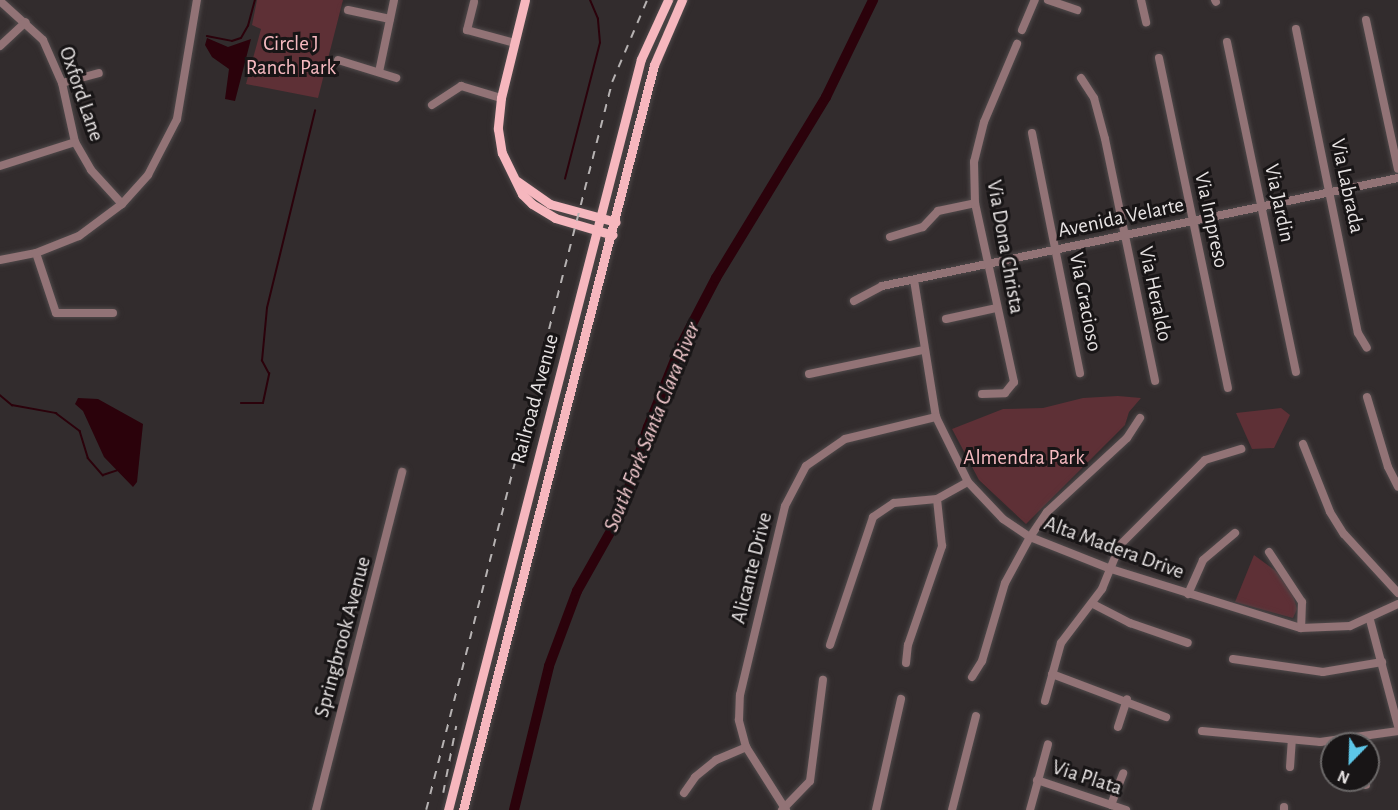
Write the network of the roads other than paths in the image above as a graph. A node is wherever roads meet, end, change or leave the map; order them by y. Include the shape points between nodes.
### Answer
1 (197, 0) edge
2 (394, 0) edge
3 (525, 0) edge
4 (668, 0) edge
5 (682, 0) edge
6 (1035, 0) edge
7 (1048, 0) edge
8 (1141, 0) edge
9 (0, 1) edge
10 (474, 2) dead end
11 (348, 10) dead end
12 (1077, 10) dead end
13 (390, 19) junction
14 (1366, 20) dead end
15 (26, 22) junction
16 (1146, 22) dead end
17 (1296, 29) dead end
18 (1022, 30) dead end
19 (1227, 42) dead end
20 (514, 43) junction
21 (1017, 44) dead end
22 (0, 46) edge
23 (1160, 58) dead end
24 (338, 60) dead end
25 (379, 72) junction
26 (99, 73) dead end
27 (396, 78) dead end
28 (1081, 78) dead end
29 (62, 83) junction
30 (501, 98) junction
31 (432, 105) dead end
32 (1032, 133) dead end
33 (75, 142) junction
34 (0, 166) edge
35 (1398, 169) edge
36 (1398, 178) edge
37 (517, 181) junction
38 (1330, 193) junction
39 (975, 203) junction
40 (122, 204) junction
41 (1262, 207) junction
42 (600, 219) junction
43 (1193, 221) junction
44 (616, 222) junction
45 (598, 230) junction
46 (613, 235) junction
47 (1125, 235) junction
48 (890, 237) dead end
49 (1056, 249) junction
50 (36, 253) junction
51 (0, 261) edge
52 (987, 264) junction
53 (914, 280) junction
54 (854, 301) dead end
55 (996, 308) junction
56 (113, 313) dead end
57 (946, 319) dead end
58 (1367, 348) dead end
59 (923, 350) junction
60 (1296, 372) dead end
61 (1080, 373) dead end
62 (808, 374) dead end
63 (1155, 381) dead end
64 (1228, 388) dead end
65 (982, 394) dead end
66 (1367, 397) dead end
67 (936, 417) junction
68 (1140, 418) dead end
69 (1303, 444) dead end
70 (1241, 449) dead end
71 (402, 472) dead end
72 (968, 482) junction
73 (1398, 487) edge
74 (937, 499) junction
75 (1235, 533) dead end
76 (1030, 537) junction
77 (1269, 552) dead end
78 (1111, 569) junction
79 (1398, 592) edge
80 (1188, 594) junction
81 (1398, 603) edge
82 (1092, 604) junction
83 (1370, 620) junction
84 (1301, 628) junction
85 (1188, 643) dead end
86 (830, 645) dead end
87 (1233, 659) dead end
88 (1382, 662) junction
89 (906, 663) dead end
90 (1052, 674) junction
91 (972, 678) dead end
92 (823, 680) dead end
93 (901, 699) dead end
94 (1127, 699) junction
95 (1045, 700) dead end
96 (976, 716) dead end
97 (1167, 717) dead end
98 (1398, 726) edge
99 (1118, 727) dead end
100 (1202, 731) dead end
101 (1398, 731) edge
102 (1380, 736) edge
103 (1292, 740) junction
104 (1320, 740) edge
105 (1048, 744) dead end
106 (746, 747) junction
107 (1290, 767) dead end
108 (1123, 773) dead end
109 (1037, 780) junction
110 (684, 793) dead end
111 (1111, 805) junction
112 (784, 809) edge
113 (316, 810) edge
114 (448, 810) edge
115 (463, 810) edge
116 (876, 810) edge
117 (952, 810) edge
118 (1030, 810) edge
119 (1126, 810) edge

1 - 40 street via 177,119 148,175
2 - 13 street
3 - 20 main road
4 - 42 main road, Railroad Avenue via 641,59
5 - 44 main road, Railroad Avenue via 654,65
6 - 18 street
7 - 12 street
8 - 16 street
9 - 15 street, Oxford Lane
10 - 20 street via 467,30
11 - 13 street
13 - 25 street
14 - 35 street
15 - 22 street
15 - 29 street, Oxford Lane via 43,40
17 - 38 street, Via Labrada
19 - 41 street, Via Jardin
20 - 30 main road
21 - 39 street, Via Dona Christa via 978,140
23 - 43 street, Via Impreso
24 - 25 street
25 - 27 street
26 - 29 street
28 - 47 street, Via Heraldo via 1094,98
29 - 33 street, Oxford Lane
30 - 31 street via 461,86
30 - 37 main road via 499,140
32 - 49 street, Via Gracioso
33 - 34 street
33 - 40 street, Oxford Lane via 90,170
36 - 38 street, Avenida Velarte
37 - 42 main road via 550,204
37 - 45 main road via 522,194 544,212
38 - 41 street, Avenida Velarte
38 - 58 street, Via Labrada via 1358,333
39 - 48 street via 938,211 912,233
39 - 52 street, Via Dona Christa
40 - 50 street via 79,236
41 - 43 street, Avenida Velarte
41 - 60 street, Via Jardin
42 - 44 main road
42 - 45 main road, Railroad Avenue
43 - 47 street, Avenida Velarte
43 - 64 street, Via Impreso
44 - 46 main road, Railroad Avenue
45 - 46 main road
45 - 114 main road, Railroad Avenue
46 - 115 main road, Railroad Avenue
47 - 49 street, Avenida Velarte
47 - 63 street, Via Heraldo
49 - 52 street, Avenida Velarte
49 - 61 street, Via Gracioso
50 - 51 street
50 - 56 street via 56,313
52 - 53 street, Avenida Velarte
52 - 55 street, Via Dona Christa
53 - 54 street, Avenida Velarte via 882,286
53 - 59 street, Alta Madera Drive
55 - 57 street
55 - 65 street, Via Dona Christa via 1014,382 1011,390
59 - 62 street
59 - 67 street, Alta Madera Drive
66 - 73 street
67 - 72 street, Alta Madera Drive
67 - 106 street, Alicante Drive via 845,439 806,466 785,506 740,695 739,720
68 - 76 street via 1127,438 1047,512
69 - 79 street via 1330,512 1344,534
70 - 78 street via 1219,453 1193,469 1120,545
71 - 113 street, Springbrook Avenue
72 - 74 street
72 - 76 street, Alta Madera Drive via 1003,519
74 - 86 street via 894,503 873,517
74 - 89 street via 942,546 908,645
75 - 80 street via 1203,560
76 - 78 street, Alta Madera Drive
76 - 91 street via 1005,583 982,661
77 - 84 street via 1302,602
78 - 80 street, Alta Madera Drive
78 - 82 street
80 - 84 street, Alta Madera Drive
81 - 83 street, Alta Madera Drive
82 - 85 street via 1123,620
82 - 90 street via 1061,643
83 - 84 street, Alta Madera Drive via 1350,626
83 - 88 street
87 - 88 street via 1323,672
88 - 98 street
90 - 94 street
90 - 95 street
92 - 112 street via 810,781
93 - 116 street
94 - 97 street
94 - 99 street
96 - 117 street
100 - 103 street
101 - 102 street
103 - 104 street
103 - 107 street
105 - 109 street
106 - 110 street via 716,760 695,777
106 - 112 street, Alicante Drive
108 - 111 street
109 - 111 street, Via Plata
109 - 118 street
111 - 119 street, Via Plata

